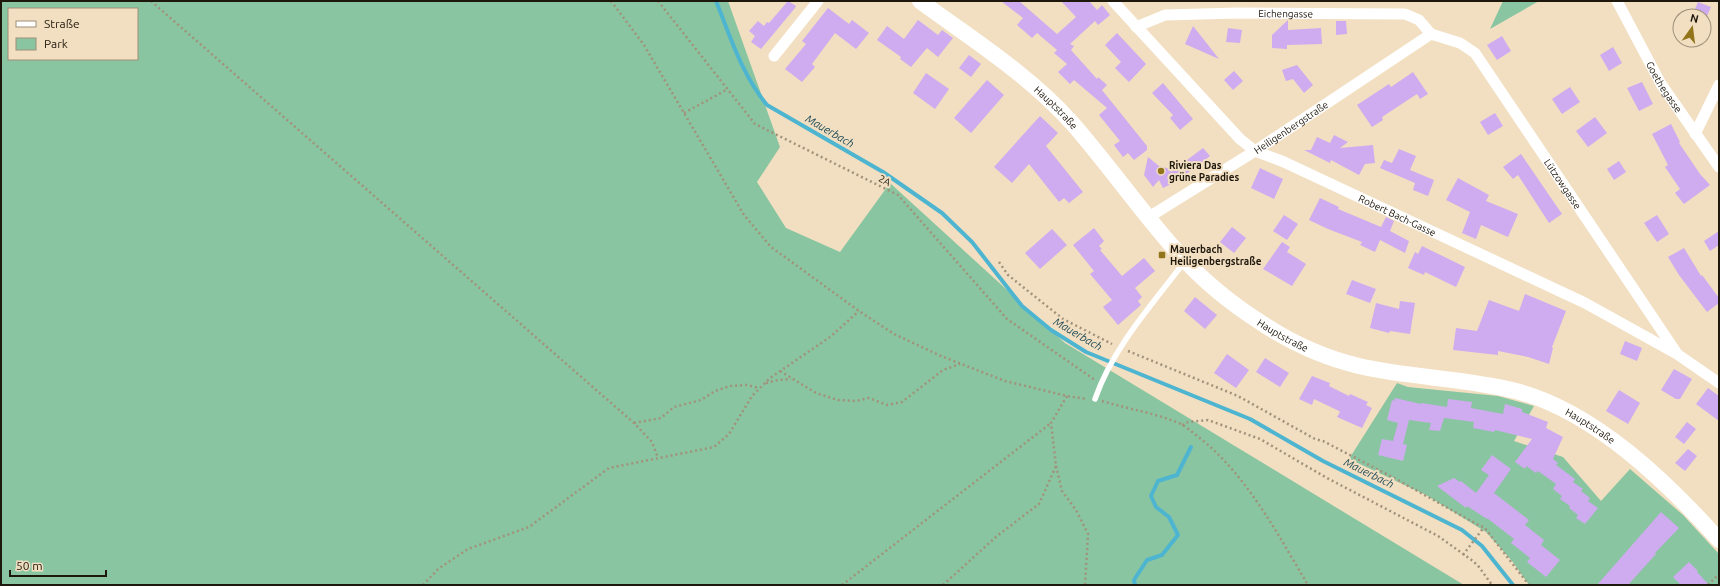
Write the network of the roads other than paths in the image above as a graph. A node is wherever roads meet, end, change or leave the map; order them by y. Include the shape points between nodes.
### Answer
1 (818, 1) edge
2 (920, 1) edge
3 (1113, 1) edge
4 (1617, 1) edge
5 (1136, 27) junction
6 (1431, 34) junction
7 (774, 56) dead end
8 (1719, 85) edge
9 (1695, 134) junction
10 (1255, 151) junction
11 (1719, 167) edge
12 (1148, 218) junction
13 (1185, 261) junction
14 (1677, 354) junction
15 (1719, 383) edge
16 (1095, 400) road end
17 (1719, 540) edge

1 - 7 street
2 - 12 main road, Hauptstraße via 1016,72 1055,106
3 - 5 street, Robert Bach-Gasse
4 - 9 street, Goethegasse via 1661,84
5 - 6 street, Eichengasse via 1164,15 1405,14 1419,20
5 - 10 street, Robert Bach-Gasse via 1240,139
6 - 10 street, Heiligenbergstraße
6 - 14 street, Lützowgasse via 1460,43 1474,54
8 - 9 street
9 - 11 street, Goethegasse
10 - 12 street, Heiligenbergstraße
10 - 14 street, Robert Bach-Gasse via 1284,162 1585,303
12 - 13 main road, Hauptstraße
13 - 16 lane via 1119,348 1106,371
13 - 17 main road, Hauptstraße via 1250,316 1284,337 1322,355 1376,370 1487,384 1519,392 1564,410 1594,428 1657,476
14 - 15 street, Robert Bach-Gasse

